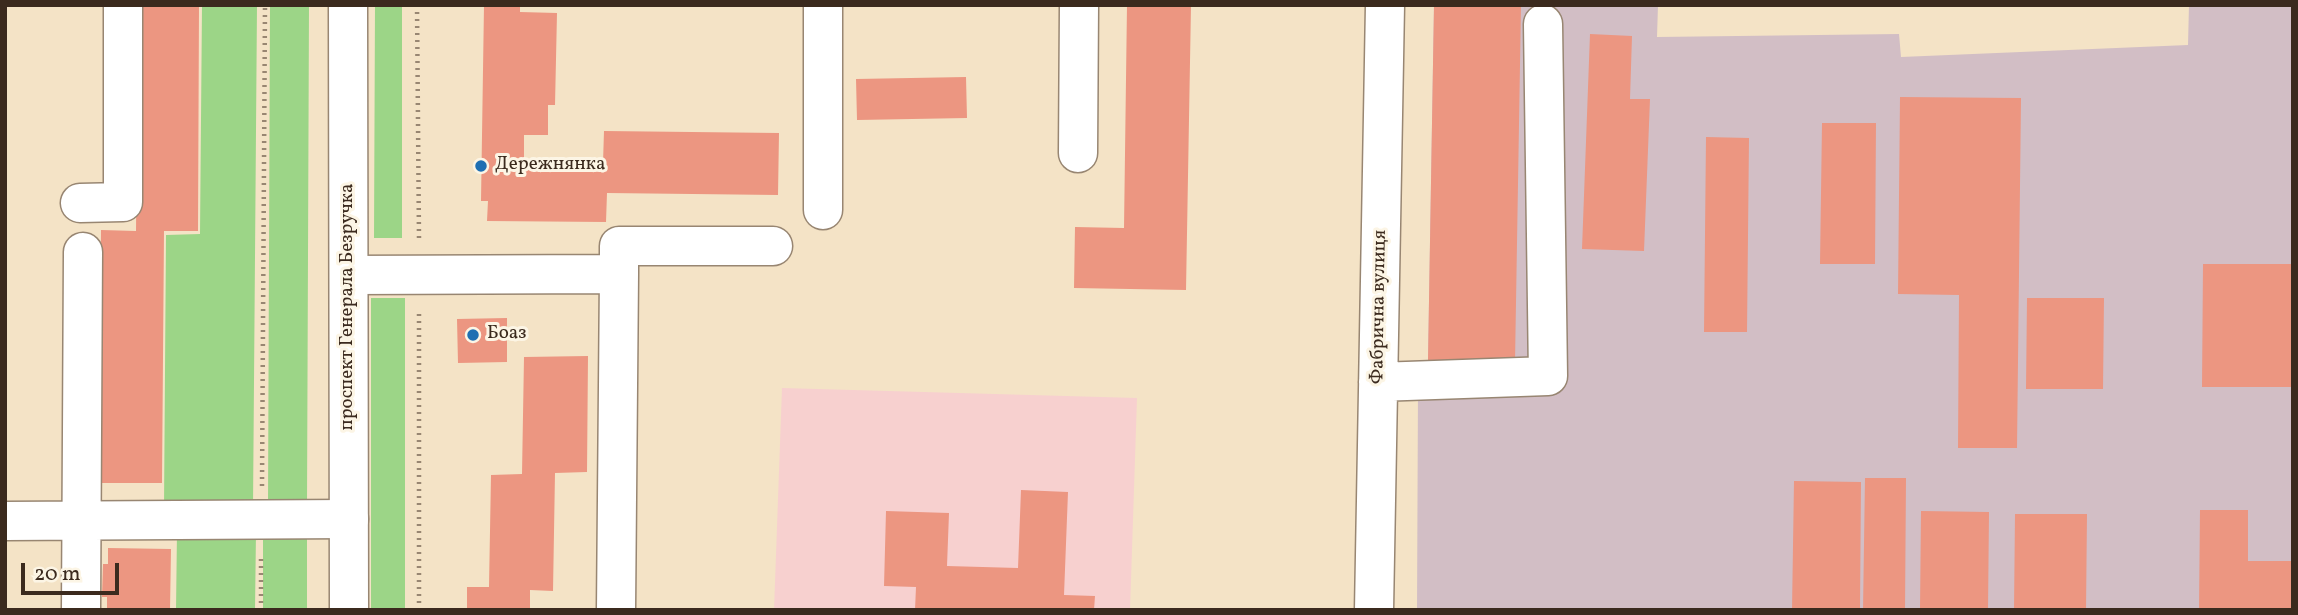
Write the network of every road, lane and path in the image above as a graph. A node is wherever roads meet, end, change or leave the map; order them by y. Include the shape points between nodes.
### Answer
1 (123, 5) edge
2 (265, 5) edge
3 (348, 5) edge
4 (823, 5) edge
5 (1079, 5) edge
6 (1385, 5) edge
7 (1543, 24) dead end
8 (1078, 153) dead end
9 (80, 203) dead end
10 (823, 211) dead end
11 (773, 246) dead end
12 (82, 252) dead end
13 (619, 274) junction
14 (349, 275) junction
15 (1378, 382) junction
16 (261, 519) junction
17 (349, 519) junction
18 (80, 520) junction
19 (5, 521) edge
20 (80, 610) edge
21 (261, 610) edge
22 (349, 610) edge
23 (616, 610) edge
24 (1374, 610) edge

1 - 9 main road via 123,202
2 - 16 path
3 - 14 main road, проспект Генерала Безручка
4 - 10 main road
5 - 8 main road
6 - 15 main road, Фабрична вулиця
7 - 15 main road via 1548,376
11 - 13 main road via 619,246
12 - 18 main road
13 - 14 main road
13 - 23 main road
14 - 17 main road, проспект Генерала Безручка
15 - 24 main road, Фабрична вулиця
16 - 17 main road
16 - 18 main road
16 - 21 path
17 - 22 main road, проспект Генерала Безручка
18 - 19 main road
18 - 20 main road

